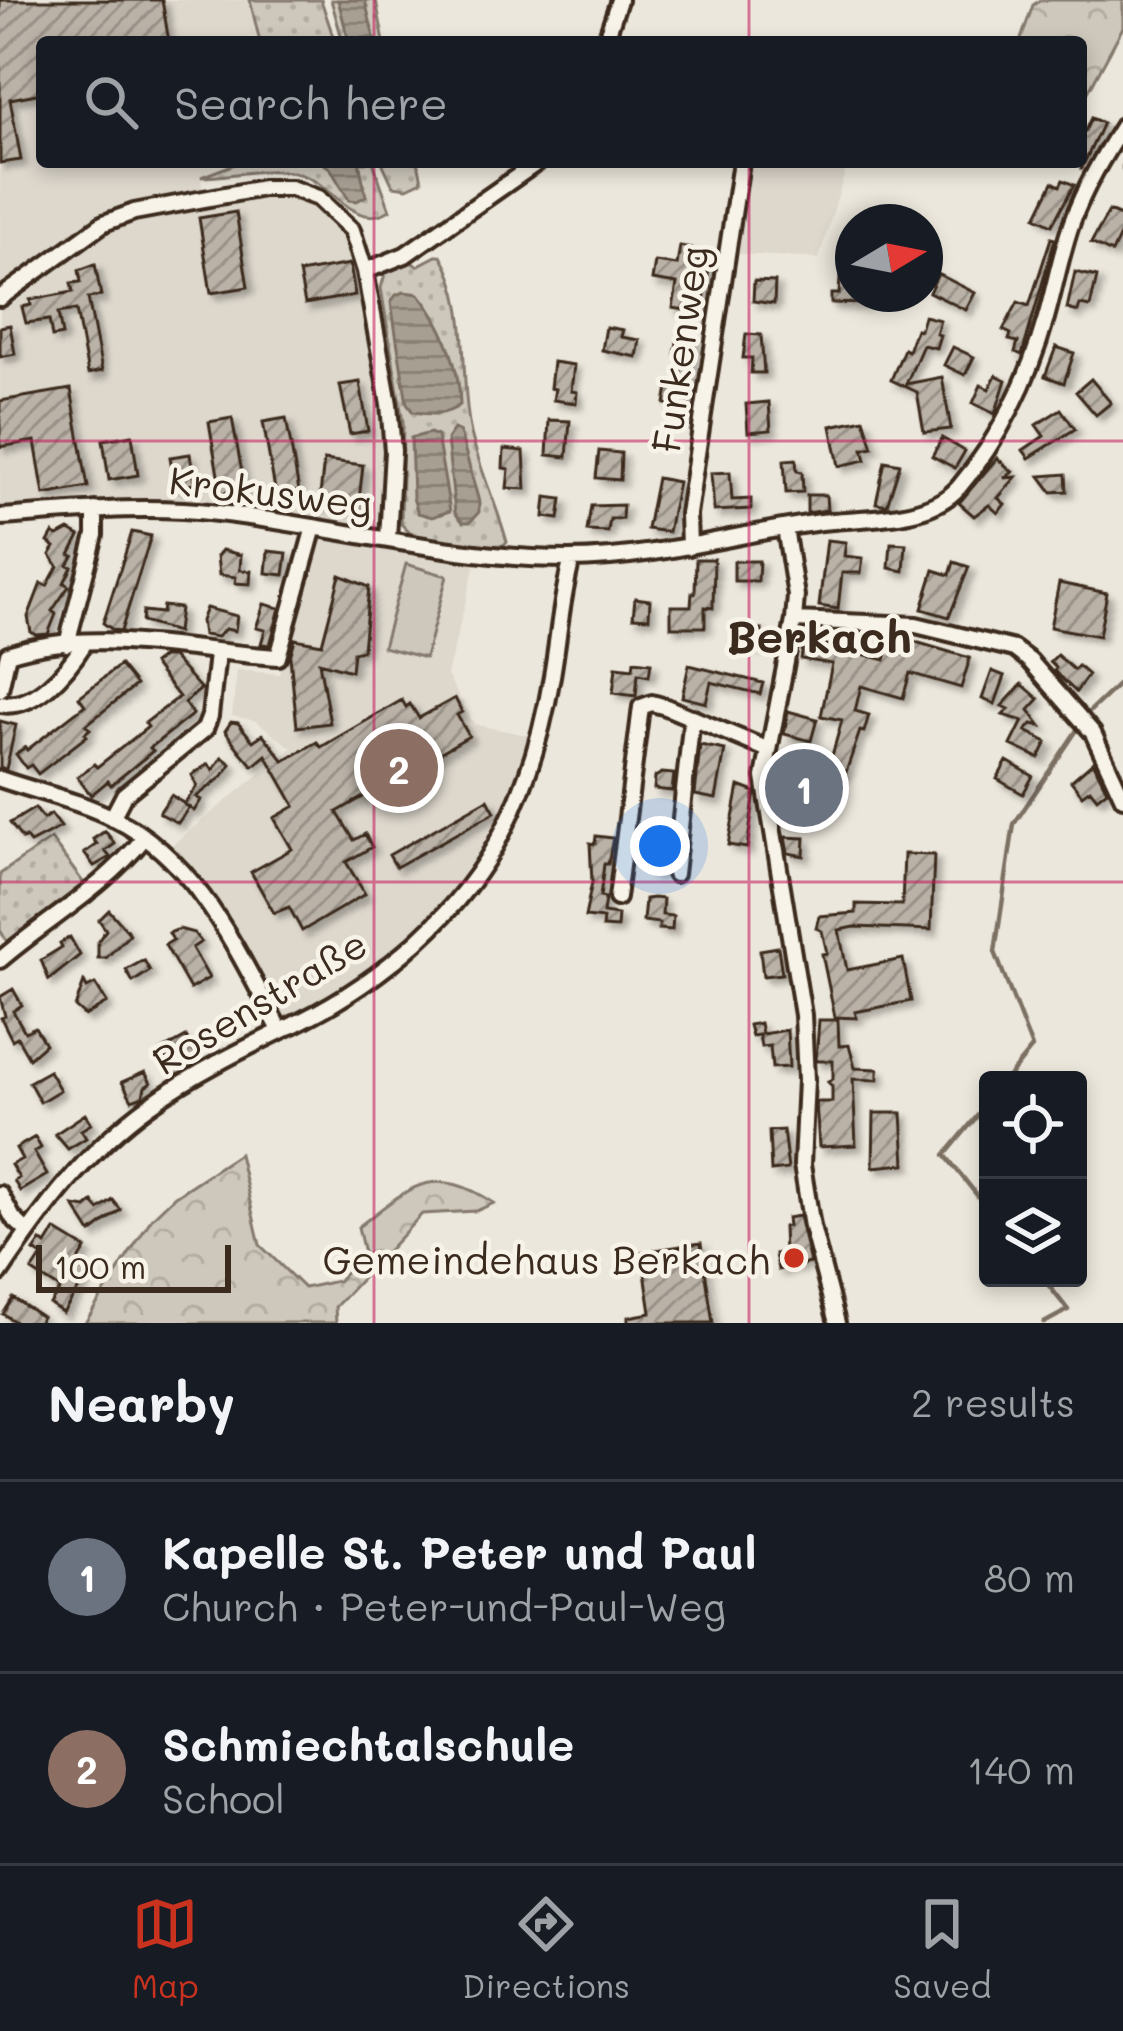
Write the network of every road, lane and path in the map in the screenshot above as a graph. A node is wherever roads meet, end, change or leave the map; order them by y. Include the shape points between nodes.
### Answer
1 (619, 0) edge
2 (607, 36) edge
3 (1123, 125) edge
4 (529, 168) edge
5 (740, 168) edge
6 (365, 271) junction
7 (0, 298) edge
8 (95, 510) junction
9 (0, 517) edge
10 (314, 527) junction
11 (785, 528) junction
12 (388, 539) junction
13 (689, 547) junction
14 (572, 559) junction
15 (794, 620) junction
16 (67, 644) junction
17 (84, 644) junction
18 (217, 653) junction
19 (0, 689) edge
20 (0, 704) edge
21 (692, 717) junction
22 (769, 750) junction
23 (0, 779) edge
24 (1123, 798) edge
25 (112, 818) junction
26 (144, 838) junction
27 (676, 874) dead end
28 (617, 898) dead end
29 (0, 960) edge
30 (280, 1030) junction
31 (0, 1194) edge
32 (28, 1232) junction
33 (0, 1273) edge
34 (837, 1323) edge

1 - 2 street
3 - 11 street, Krokusweg via 1072,220 1014,402 955,492 900,514
4 - 6 street via 405,255
5 - 13 street, Funkenweg
6 - 7 street via 338,213 291,188 263,188 104,223
6 - 12 street via 391,428
8 - 9 street, Krokusweg
8 - 10 street, Krokusweg via 216,512
8 - 16 street
10 - 12 street, Krokusweg
10 - 18 street via 278,658
11 - 13 street, Krokusweg
11 - 15 street
12 - 14 street, Krokusweg
13 - 14 street, Krokusweg
14 - 30 street, Rosenstraße via 540,737 501,835 448,910 404,951
15 - 22 street
15 - 24 street via 916,625 999,643 1030,661 1093,733
16 - 17 street
16 - 19 street via 8,654
17 - 18 street
17 - 20 street via 70,667 26,702
18 - 25 street via 205,729 124,795
21 - 22 street
21 - 27 street
21 - 28 street via 652,703 638,712
22 - 34 street via 767,806 803,1015 802,1165
23 - 25 street
25 - 26 street
26 - 29 street via 91,893
26 - 30 street via 206,902
30 - 32 street, Rosenstraße via 152,1103 107,1139
31 - 32 street
32 - 33 street, Rosenstraße

